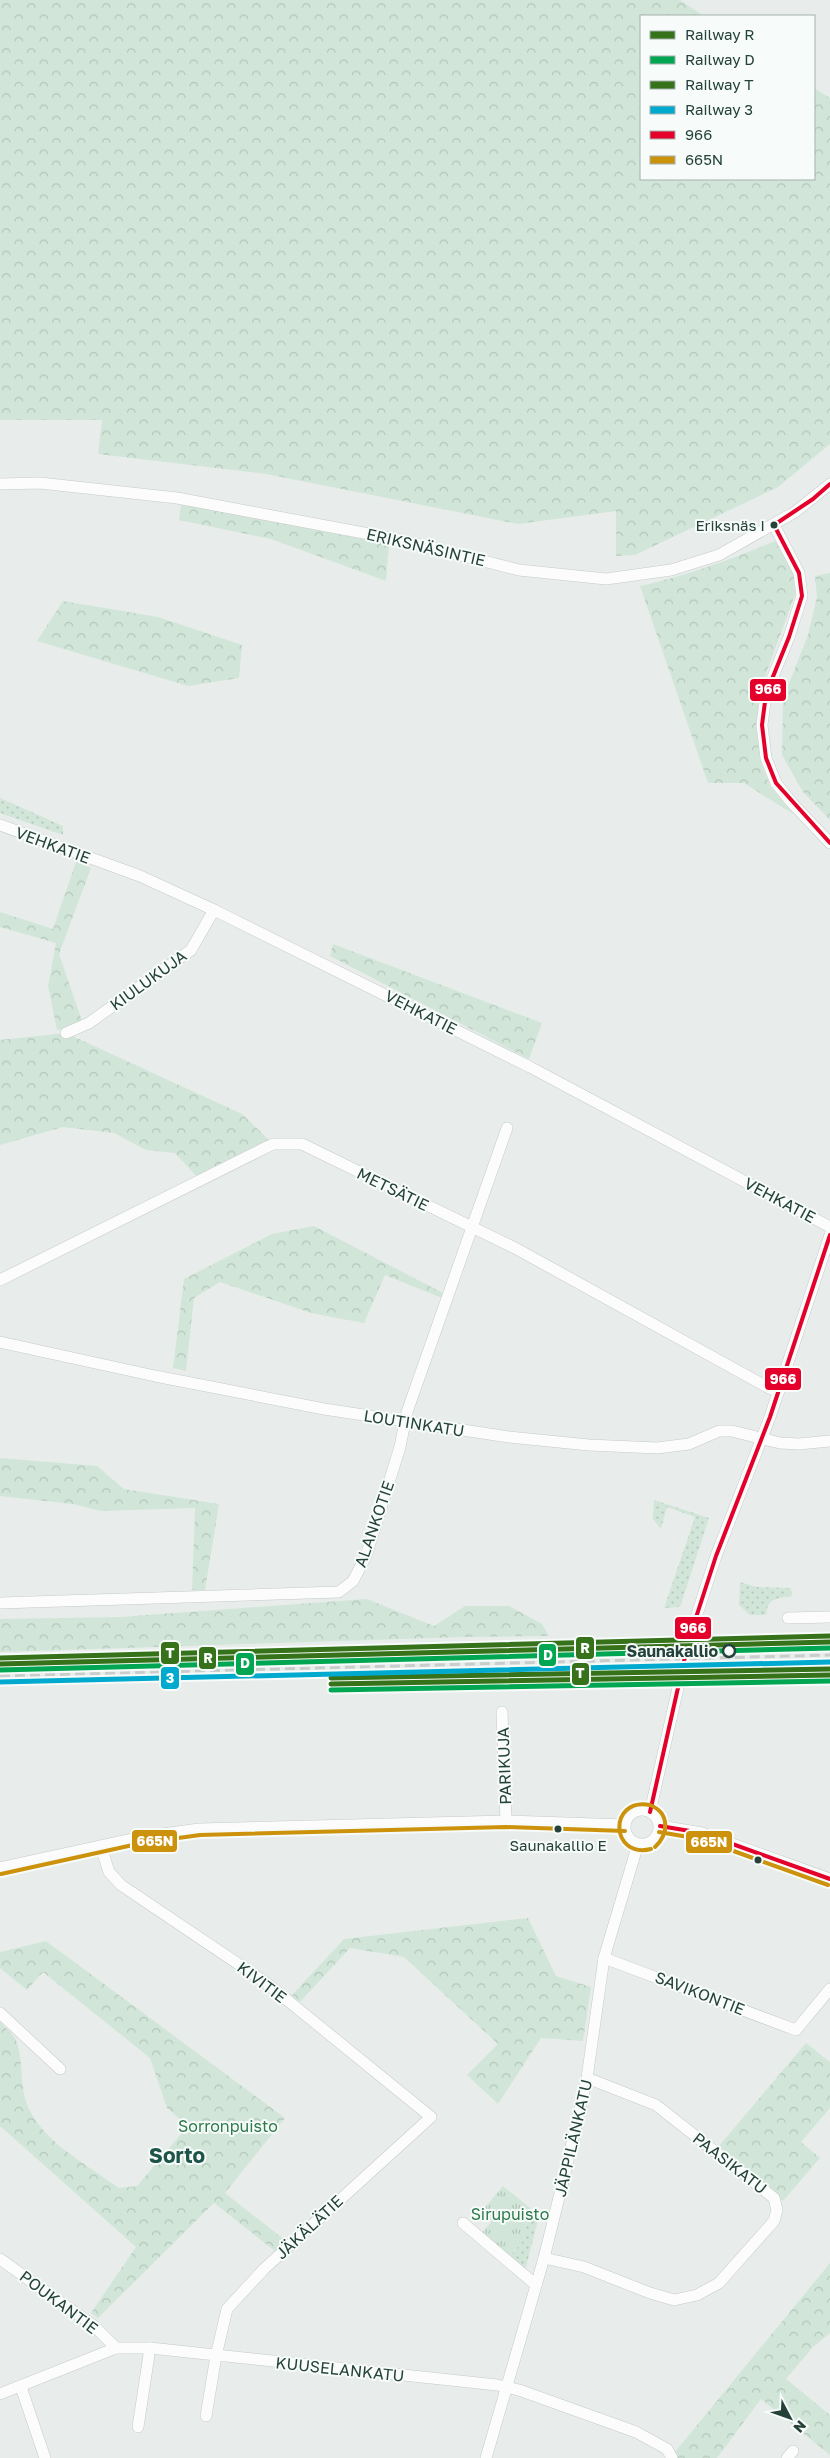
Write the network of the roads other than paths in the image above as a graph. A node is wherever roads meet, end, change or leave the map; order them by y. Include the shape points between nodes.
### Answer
1 (0, 484) edge
2 (830, 484) edge
3 (774, 525) junction
4 (0, 825) edge
5 (830, 843) edge
6 (214, 910) junction
7 (66, 1032) dead end
8 (507, 1128) dead end
9 (830, 1226) edge
10 (471, 1227) junction
11 (830, 1235) edge
12 (0, 1280) edge
13 (0, 1342) edge
14 (779, 1391) junction
15 (405, 1423) junction
16 (761, 1439) junction
17 (830, 1441) edge
18 (0, 1602) edge
19 (830, 1617) edge
20 (788, 1618) dead end
21 (502, 1712) dead end
22 (650, 1812) junction
23 (506, 1821) junction
24 (625, 1825) junction
25 (660, 1826) junction
26 (638, 1844) junction
27 (101, 1847) junction
28 (0, 1868) edge
29 (830, 1879) edge
30 (604, 1958) junction
31 (830, 1989) edge
32 (0, 2013) edge
33 (60, 2069) dead end
34 (587, 2078) junction
35 (431, 2117) joint
36 (464, 2223) dead end
37 (544, 2258) junction
38 (0, 2259) edge
39 (536, 2285) junction
40 (116, 2348) junction
41 (150, 2348) junction
42 (216, 2356) junction
43 (21, 2387) junction
44 (507, 2387) junction
45 (0, 2394) edge
46 (206, 2416) dead end
47 (138, 2427) dead end
48 (45, 2458) edge
49 (486, 2458) edge
50 (672, 2458) edge

1 - 3 street, ERIKSNÄSINTIE via 40,483 177,498 402,540 519,570 606,579 679,568 719,555
2 - 3 street, ERIKSNÄSINTIE
3 - 5 street via 799,573 802,596 766,694 762,725 766,758 781,790
4 - 6 street, VEHKATIE via 140,876
6 - 7 street, KIULUKUJA via 191,950 89,1023
6 - 9 street, VEHKATIE via 530,1067
8 - 10 street, ALANKOTIE
10 - 12 street, METSÄTIE via 302,1144 273,1144
10 - 14 street, METSÄTIE via 516,1248
10 - 15 street, ALANKOTIE
11 - 14 street
13 - 15 street, LOUTINKATU via 155,1376
14 - 16 street
15 - 16 street, LOUTINKATU via 514,1438 647,1448 689,1444 719,1431
15 - 18 street, ALANKOTIE via 366,1556 353,1582 338,1592
16 - 17 street, LOUTINKATU via 799,1444
16 - 22 street via 716,1556 689,1639
19 - 20 street
21 - 23 street, PARIKUJA
22 - 24 street via 637,1811 629,1816
22 - 25 street
23 - 24 street
23 - 27 street via 199,1829 141,1837
24 - 26 street via 627,1835
25 - 26 street via 654,1841
25 - 29 street via 702,1834
26 - 30 street, JÄPPILÄNKATU
27 - 28 street
27 - 35 street, KIVITIE via 109,1872 121,1885 265,1982
30 - 31 street, SAVIKONTIE via 796,2030
30 - 34 street, JÄPPILÄNKATU
32 - 33 street
34 - 37 street, JÄPPILÄNKATU
34 - 37 street, PAASIKATU via 656,2105 774,2198 777,2210 774,2221 719,2283 697,2295 674,2300 584,2267
35 - 42 street, JÄKÄLÄTIE via 265,2268 227,2309
36 - 39 street
37 - 39 street, JÄPPILÄNKATU
38 - 40 street, POUKANTIE via 94,2326
39 - 44 street, JÄPPILÄNKATU
40 - 41 street, KUUSELANKATU
40 - 43 street, KUUSELANKATU
41 - 42 street, KUUSELANKATU
41 - 47 street
42 - 44 street, KUUSELANKATU
42 - 46 street, JÄKÄLÄTIE
43 - 45 street, KUUSELANKATU
43 - 48 street
44 - 49 street, JÄPPILÄNKATU
44 - 50 street, KUUSELANKATU via 636,2432 667,2449

